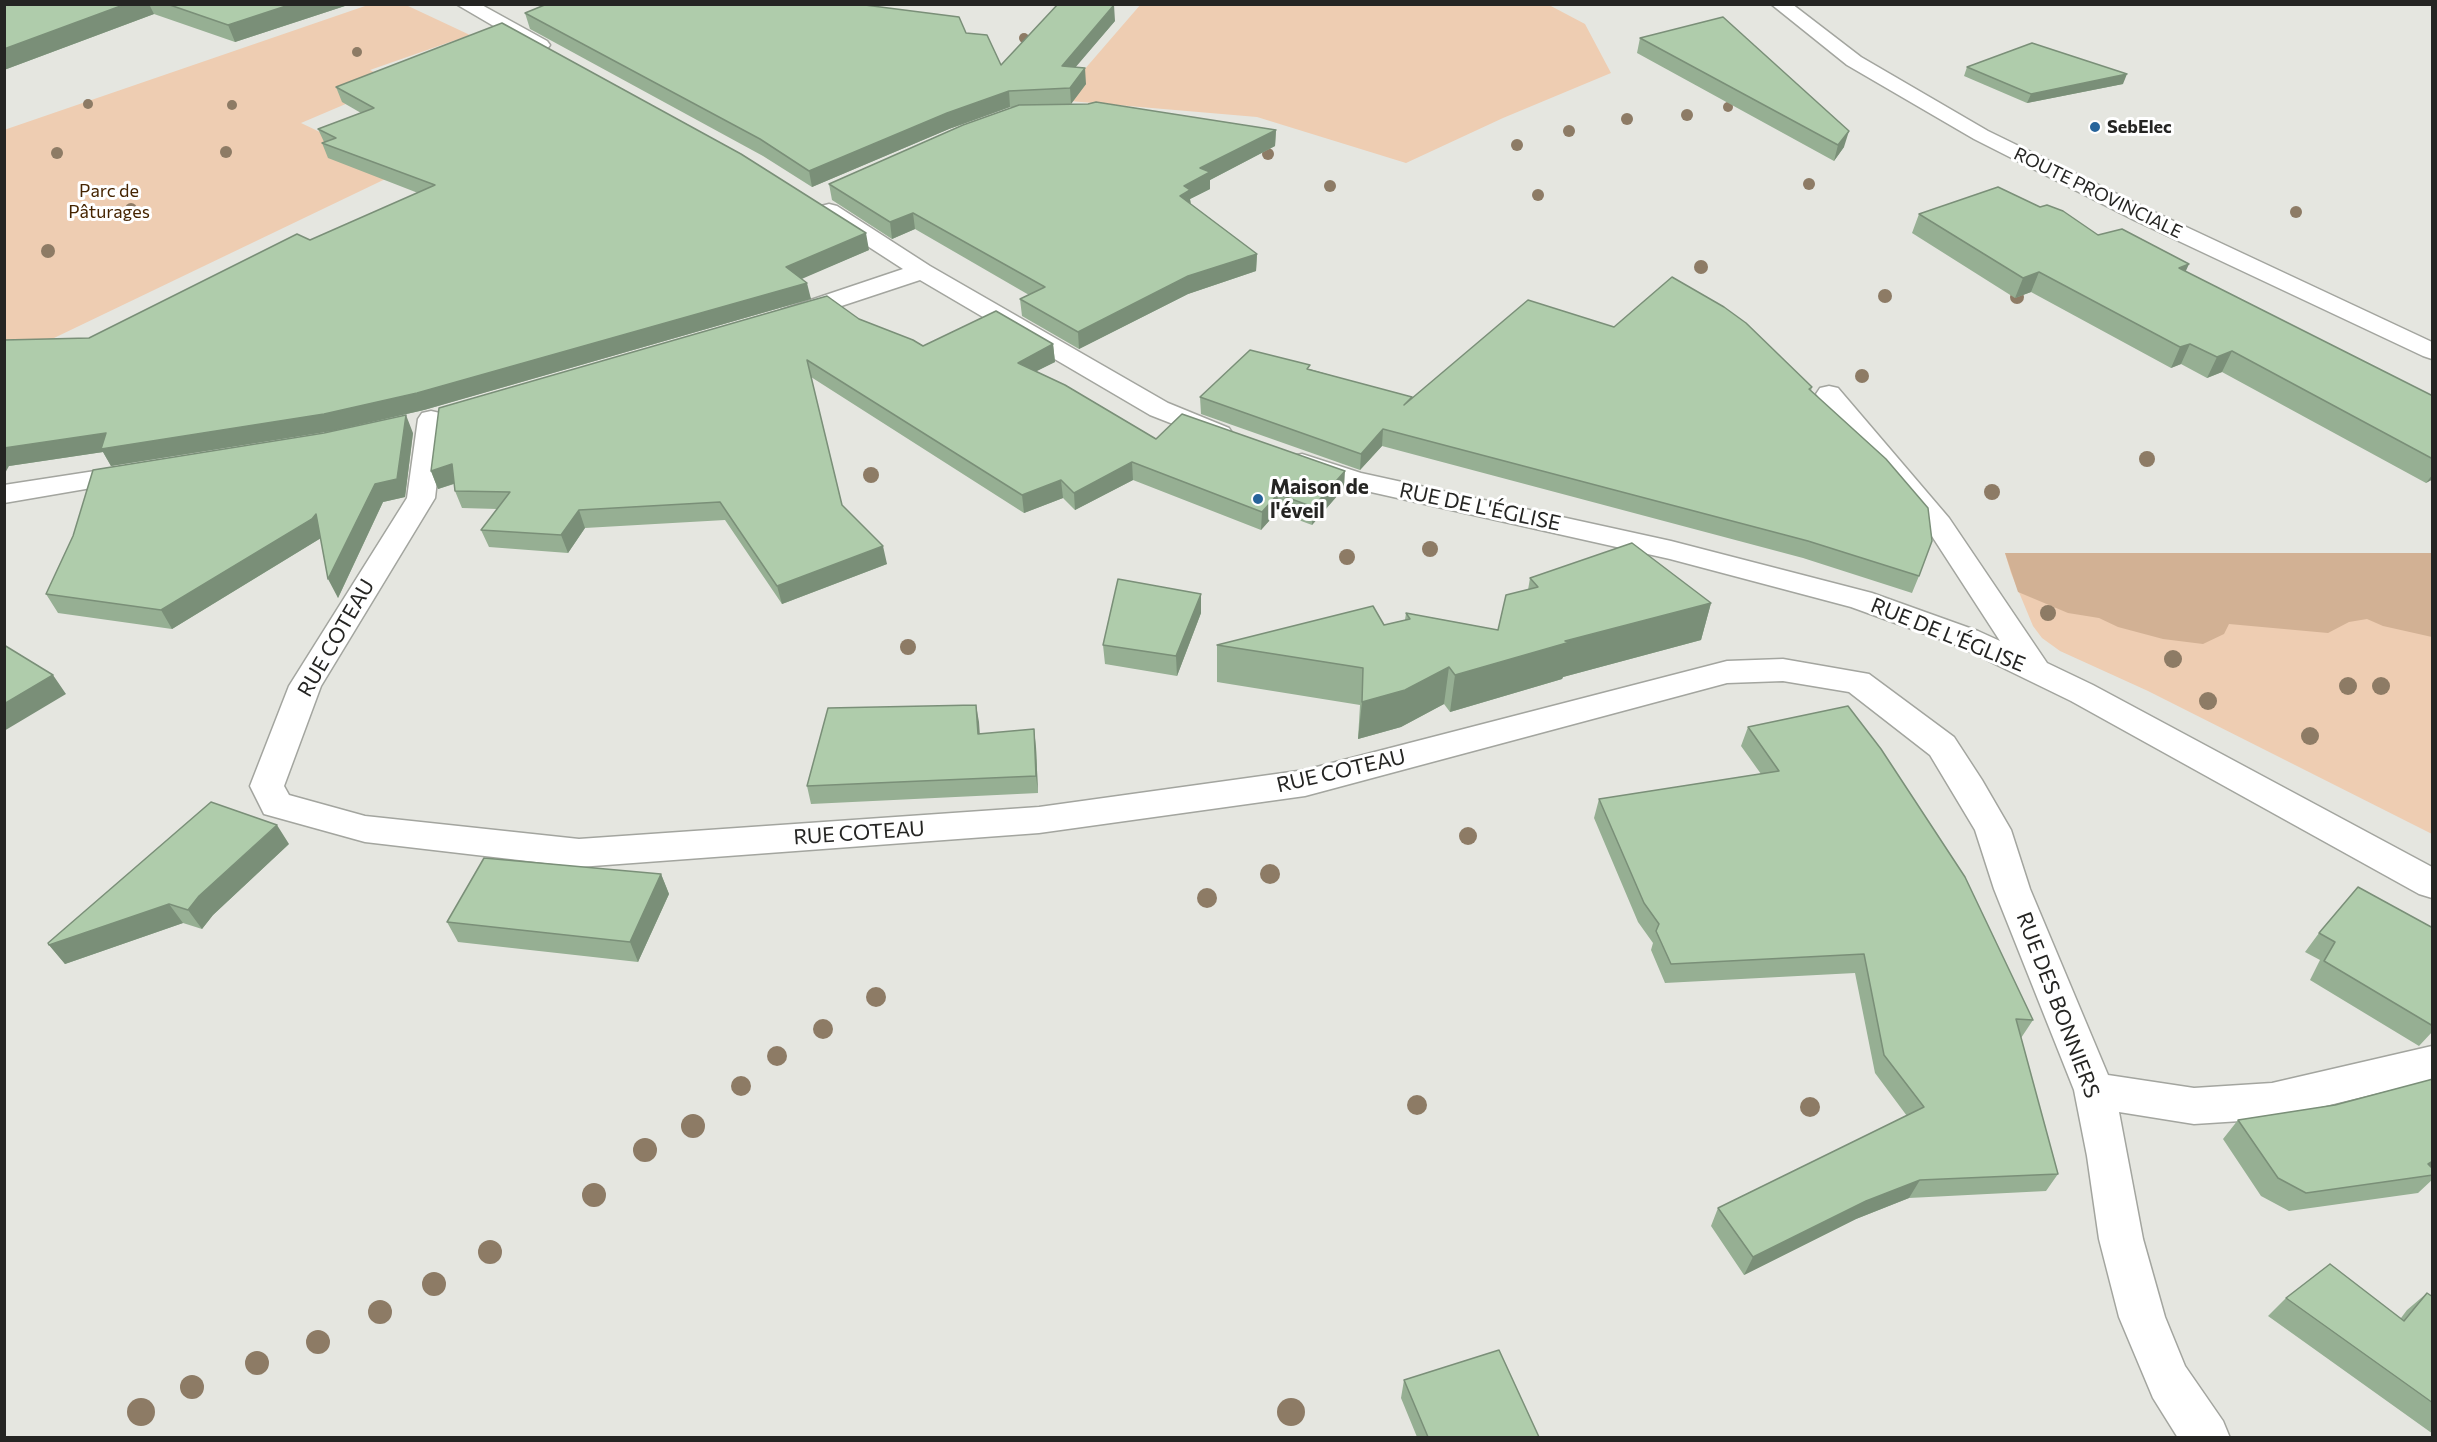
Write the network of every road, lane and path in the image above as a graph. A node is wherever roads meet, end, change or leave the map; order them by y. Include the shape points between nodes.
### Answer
1 (465, 4) edge
2 (1780, 4) edge
3 (558, 56) edge
4 (820, 194) edge
5 (922, 271) junction
6 (770, 321) edge
7 (2433, 351) edge
8 (1829, 394) dead end
9 (431, 418) dead end
10 (1245, 442) edge
11 (1277, 453) edge
12 (156, 470) edge
13 (4, 494) edge
14 (2035, 670) junction
15 (1858, 682) joint
16 (2433, 885) edge
17 (2433, 1063) edge
18 (2094, 1090) junction
19 (2206, 1437) edge

1 - 3 street
2 - 7 street, ROUTE PROVINCIALE via 1854,61 1998,144
4 - 5 street
5 - 6 street
5 - 10 street via 1159,409
8 - 14 street via 1939,524
9 - 15 street, RUE COTEAU via 421,498 305,686 267,786 276,805 365,829 579,853 1039,820 1305,783 1727,672 1783,670
11 - 14 street, RUE DE L'ÉGLISE via 1354,480 1671,550 1861,600 1967,638
12 - 13 street
14 - 16 street, RUE DE L'ÉGLISE
15 - 18 street, RUE DES BONNIERS via 1942,746 1970,789 1993,830 2012,889
17 - 18 street via 2272,1101 2194,1106
18 - 19 street, RUE DES BONNIERS via 2121,1239 2142,1317 2169,1382

